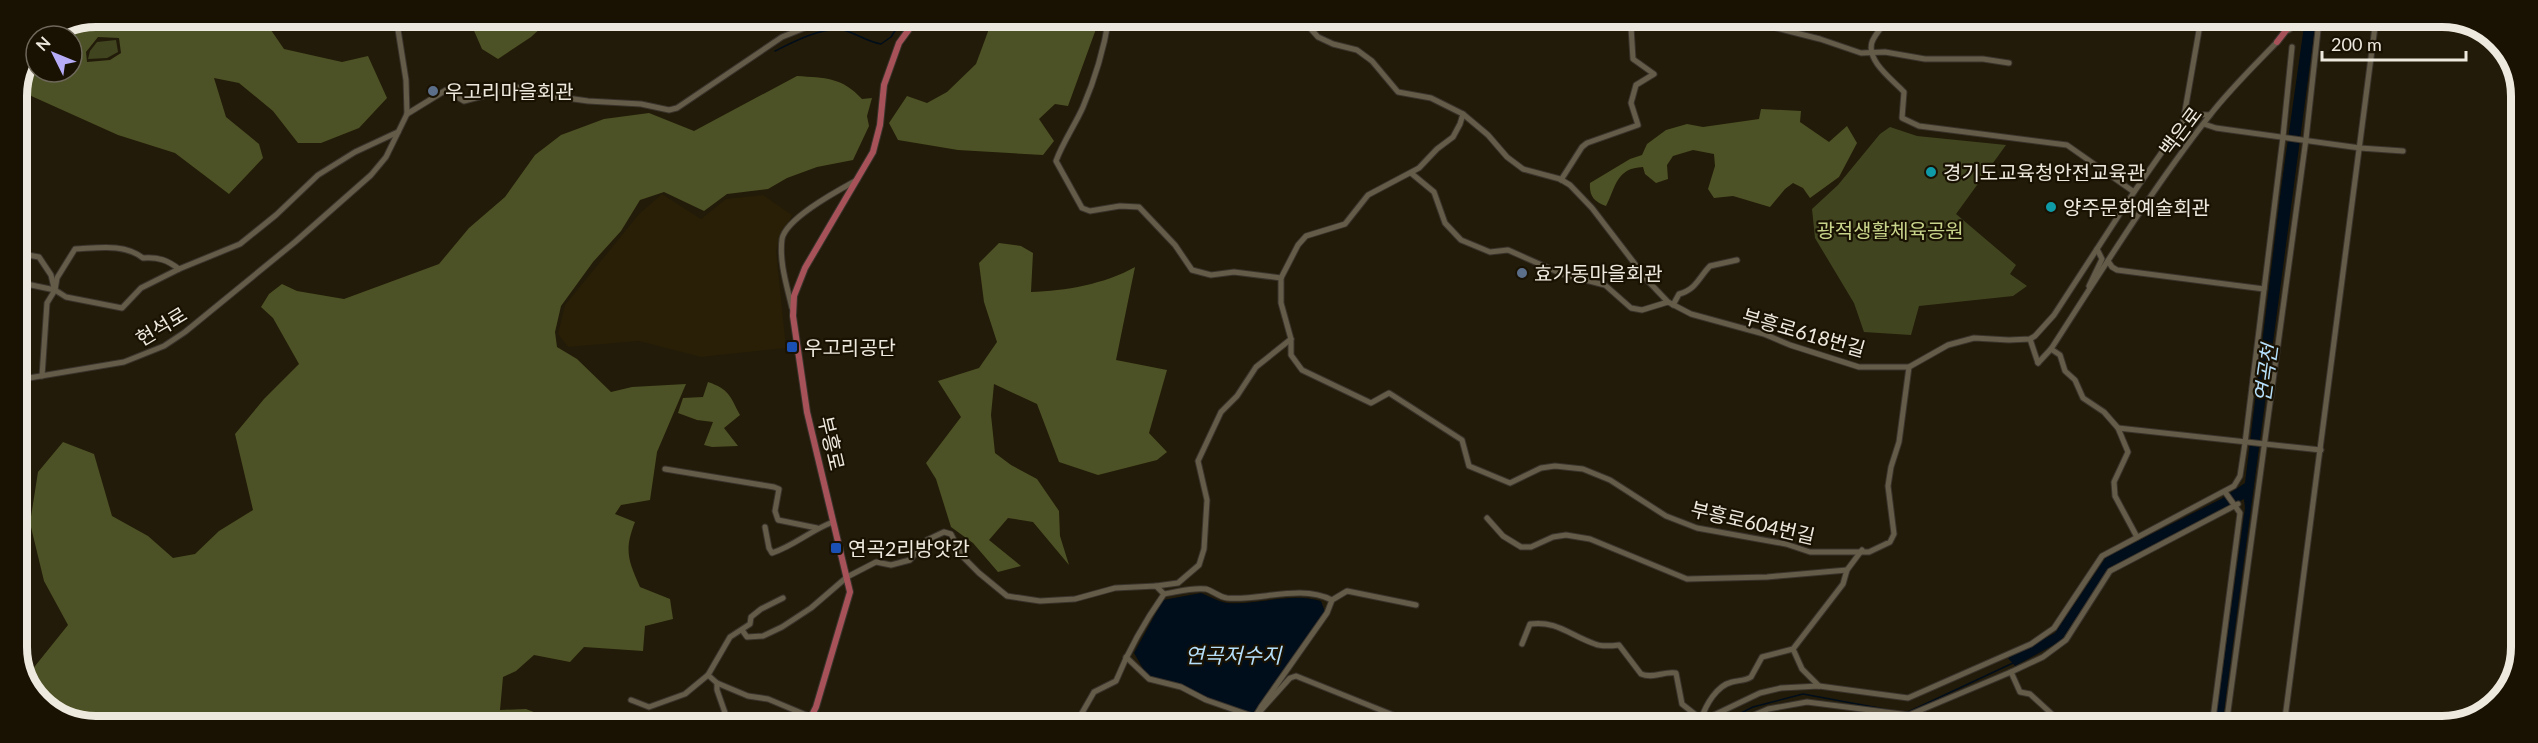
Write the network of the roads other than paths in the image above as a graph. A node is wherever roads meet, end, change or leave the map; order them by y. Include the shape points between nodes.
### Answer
1 (398, 27) edge
2 (807, 27) edge
3 (911, 27) edge
4 (1108, 27) edge
5 (1309, 27) edge
6 (1631, 27) edge
7 (1772, 27) edge
8 (1883, 27) edge
9 (2200, 27) edge
10 (2289, 27) edge
11 (2318, 27) edge
12 (2375, 27) edge
13 (2277, 42) joint
14 (2292, 47) dead end
15 (1871, 54) junction
16 (2009, 63) dead end
17 (407, 114) junction
18 (1463, 114) junction
19 (2186, 114) junction
20 (2210, 116) junction
21 (2204, 124) junction
22 (398, 132) junction
23 (2283, 137) junction
24 (2306, 139) junction
25 (2360, 148) junction
26 (2403, 151) dead end
27 (1411, 172) junction
28 (858, 179) junction
29 (1561, 180) junction
30 (2134, 192) junction
31 (2097, 249) junction
32 (27, 255) edge
33 (2110, 259) junction
34 (1737, 260) dead end
35 (179, 269) junction
36 (1281, 278) junction
37 (27, 284) edge
38 (2264, 289) junction
39 (55, 290) junction
40 (2082, 302) junction
41 (1670, 303) junction
42 (793, 316) junction
43 (1291, 339) junction
44 (2030, 339) junction
45 (2051, 349) junction
46 (1909, 367) junction
47 (42, 376) junction
48 (27, 378) edge
49 (2118, 428) junction
50 (2245, 443) junction
51 (2266, 444) junction
52 (2321, 450) junction
53 (665, 469) dead end
54 (2225, 492) junction
55 (2237, 505) junction
56 (1487, 518) dead end
57 (833, 522) junction
58 (765, 527) dead end
59 (817, 528) junction
60 (2137, 537) junction
61 (1862, 550) junction
62 (1847, 570) junction
63 (847, 577) junction
64 (1156, 586) junction
65 (1164, 594) junction
66 (783, 598) dead end
67 (1332, 600) junction
68 (1416, 604) dead end
69 (742, 630) junction
70 (1522, 644) dead end
71 (1793, 649) junction
72 (1126, 657) junction
73 (2011, 672) junction
74 (709, 675) junction
75 (716, 682) junction
76 (1819, 686) junction
77 (631, 700) dead end
78 (726, 716) edge
79 (809, 716) edge
80 (812, 716) edge
81 (1080, 716) edge
82 (1252, 716) edge
83 (1256, 716) edge
84 (1256, 716) edge
85 (1396, 716) edge
86 (1697, 716) edge
87 (1702, 716) edge
88 (1708, 716) edge
89 (1752, 716) edge
90 (1909, 716) edge
91 (1909, 716) edge
92 (2054, 716) edge
93 (2213, 716) edge
94 (2227, 716) edge
95 (2285, 716) edge

1 - 17 street
2 - 17 street via 782,37 669,110 538,94 517,87 464,101 446,90
3 - 28 main road, 부흥로 via 899,43 884,85 873,152
4 - 36 street via 1084,105 1056,161 1082,208 1090,211 1139,207 1175,245 1192,270 1211,275 1234,272
5 - 18 street, 부흥로618번길 via 1332,44 1357,50 1372,61 1398,92 1431,98
6 - 29 street via 1633,59 1654,74 1636,85 1631,103 1638,125 1587,143
7 - 15 street
8 - 15 street via 1872,43
9 - 19 street
10 - 13 main road
11 - 24 street
12 - 25 street
13 - 20 street, 백은로
14 - 23 street
15 - 16 street
15 - 30 street via 1904,92 1902,118 1906,122 2067,146
17 - 22 street
18 - 27 street via 1452,137
18 - 29 street, 부흥로618번길 via 1523,169
19 - 20 street
19 - 30 street
20 - 21 street, 백은로
21 - 23 street
21 - 33 street, 백은로
22 - 35 street via 318,175 240,244
22 - 47 street, 현석로 via 386,158 371,175 317,224 164,346 124,362
23 - 24 street
23 - 38 street
24 - 25 street
24 - 51 street
25 - 26 street
25 - 52 street
27 - 36 street via 1368,195 1345,224 1306,236
27 - 41 street via 1434,192 1445,223 1461,240 1490,252 1508,250 1562,274 1605,285 1631,308 1642,310
28 - 42 main road, 부흥로 via 802,274 794,296
28 - 42 street, 부흥로 via 787,228 783,237 784,270
29 - 41 street, 부흥로618번길 via 1586,201 1648,282
30 - 31 street
31 - 33 street
31 - 40 street via 2102,259
31 - 44 street via 2054,315
32 - 39 street via 39,257
33 - 38 street via 2117,270
33 - 40 street, 백은로
34 - 41 street via 1710,266 1699,283
35 - 39 street via 141,288 122,308 66,297
35 - 39 street via 156,257 143,258 133,250 75,249 57,278
36 - 43 street, 부흥로604번길 via 1281,303
37 - 39 street
38 - 50 street
39 - 47 street via 47,303
40 - 45 street, 백은로
41 - 46 street, 부흥로618번길 via 1691,314 1859,367
42 - 57 main road, 부흥로 via 807,412
43 - 61 street, 부흥로604번길 via 1291,355 1302,370 1371,403 1389,393 1462,440 1469,466 1491,476 1510,483 1548,467 1583,469 1610,480 1666,516 1697,528 1810,552
43 - 64 street via 1256,367 1221,412 1198,461 1207,500 1204,549 1199,565 1178,583
44 - 45 street, 백은로 via 2038,363
44 - 46 street, 부흥로618번길 via 1974,338 1948,345
45 - 49 street via 2060,355 2083,398 2104,412
46 - 61 street, 부흥로604번길 via 1899,442 1888,486 1894,534 1890,542 1869,552
47 - 48 street, 현석로
49 - 50 street
49 - 60 street via 2128,452 2114,482 2115,496
50 - 51 street
50 - 54 street via 2240,476 2235,486
51 - 52 street
51 - 94 street
52 - 95 street
53 - 59 street via 774,487 779,489 775,511 778,520
54 - 55 street
54 - 60 street
55 - 73 street via 2110,572 2066,640 2043,657
55 - 93 street via 2240,513
56 - 62 street via 1503,536 1521,547 1566,535 1590,538 1687,579
57 - 59 street
57 - 63 main road, 부흥로
58 - 59 street via 772,553 788,548
60 - 76 street via 2102,556 2054,628 2031,644 1908,698
61 - 62 street
62 - 71 street via 1843,584
63 - 64 street via 876,562 891,565 910,560 927,540 944,532 951,534 962,556 1007,596 1040,601 1075,599 1115,588
63 - 69 street via 782,627 763,636 747,637
63 - 80 main road, 부흥로 via 850,592 845,613
64 - 65 street
65 - 67 street via 1206,589 1224,598 1278,594
65 - 72 street
66 - 69 street via 760,609
67 - 68 street via 1347,591
67 - 83 street
69 - 74 street via 730,637
70 - 86 street via 1530,624 1542,622 1560,626 1595,645 1619,645 1641,674 1655,677 1676,673 1682,704
71 - 76 street via 1802,669
71 - 87 street via 1762,657 1751,677 1720,688
72 - 81 street via 1116,681 1094,692
72 - 82 street via 1149,679 1181,687
73 - 90 street
73 - 92 street via 2020,692 2030,694
74 - 75 street
74 - 77 street via 685,694 667,702 649,707
75 - 78 street
75 - 79 street
76 - 88 street via 1760,693
84 - 85 street via 1296,676
89 - 91 street via 1808,702

